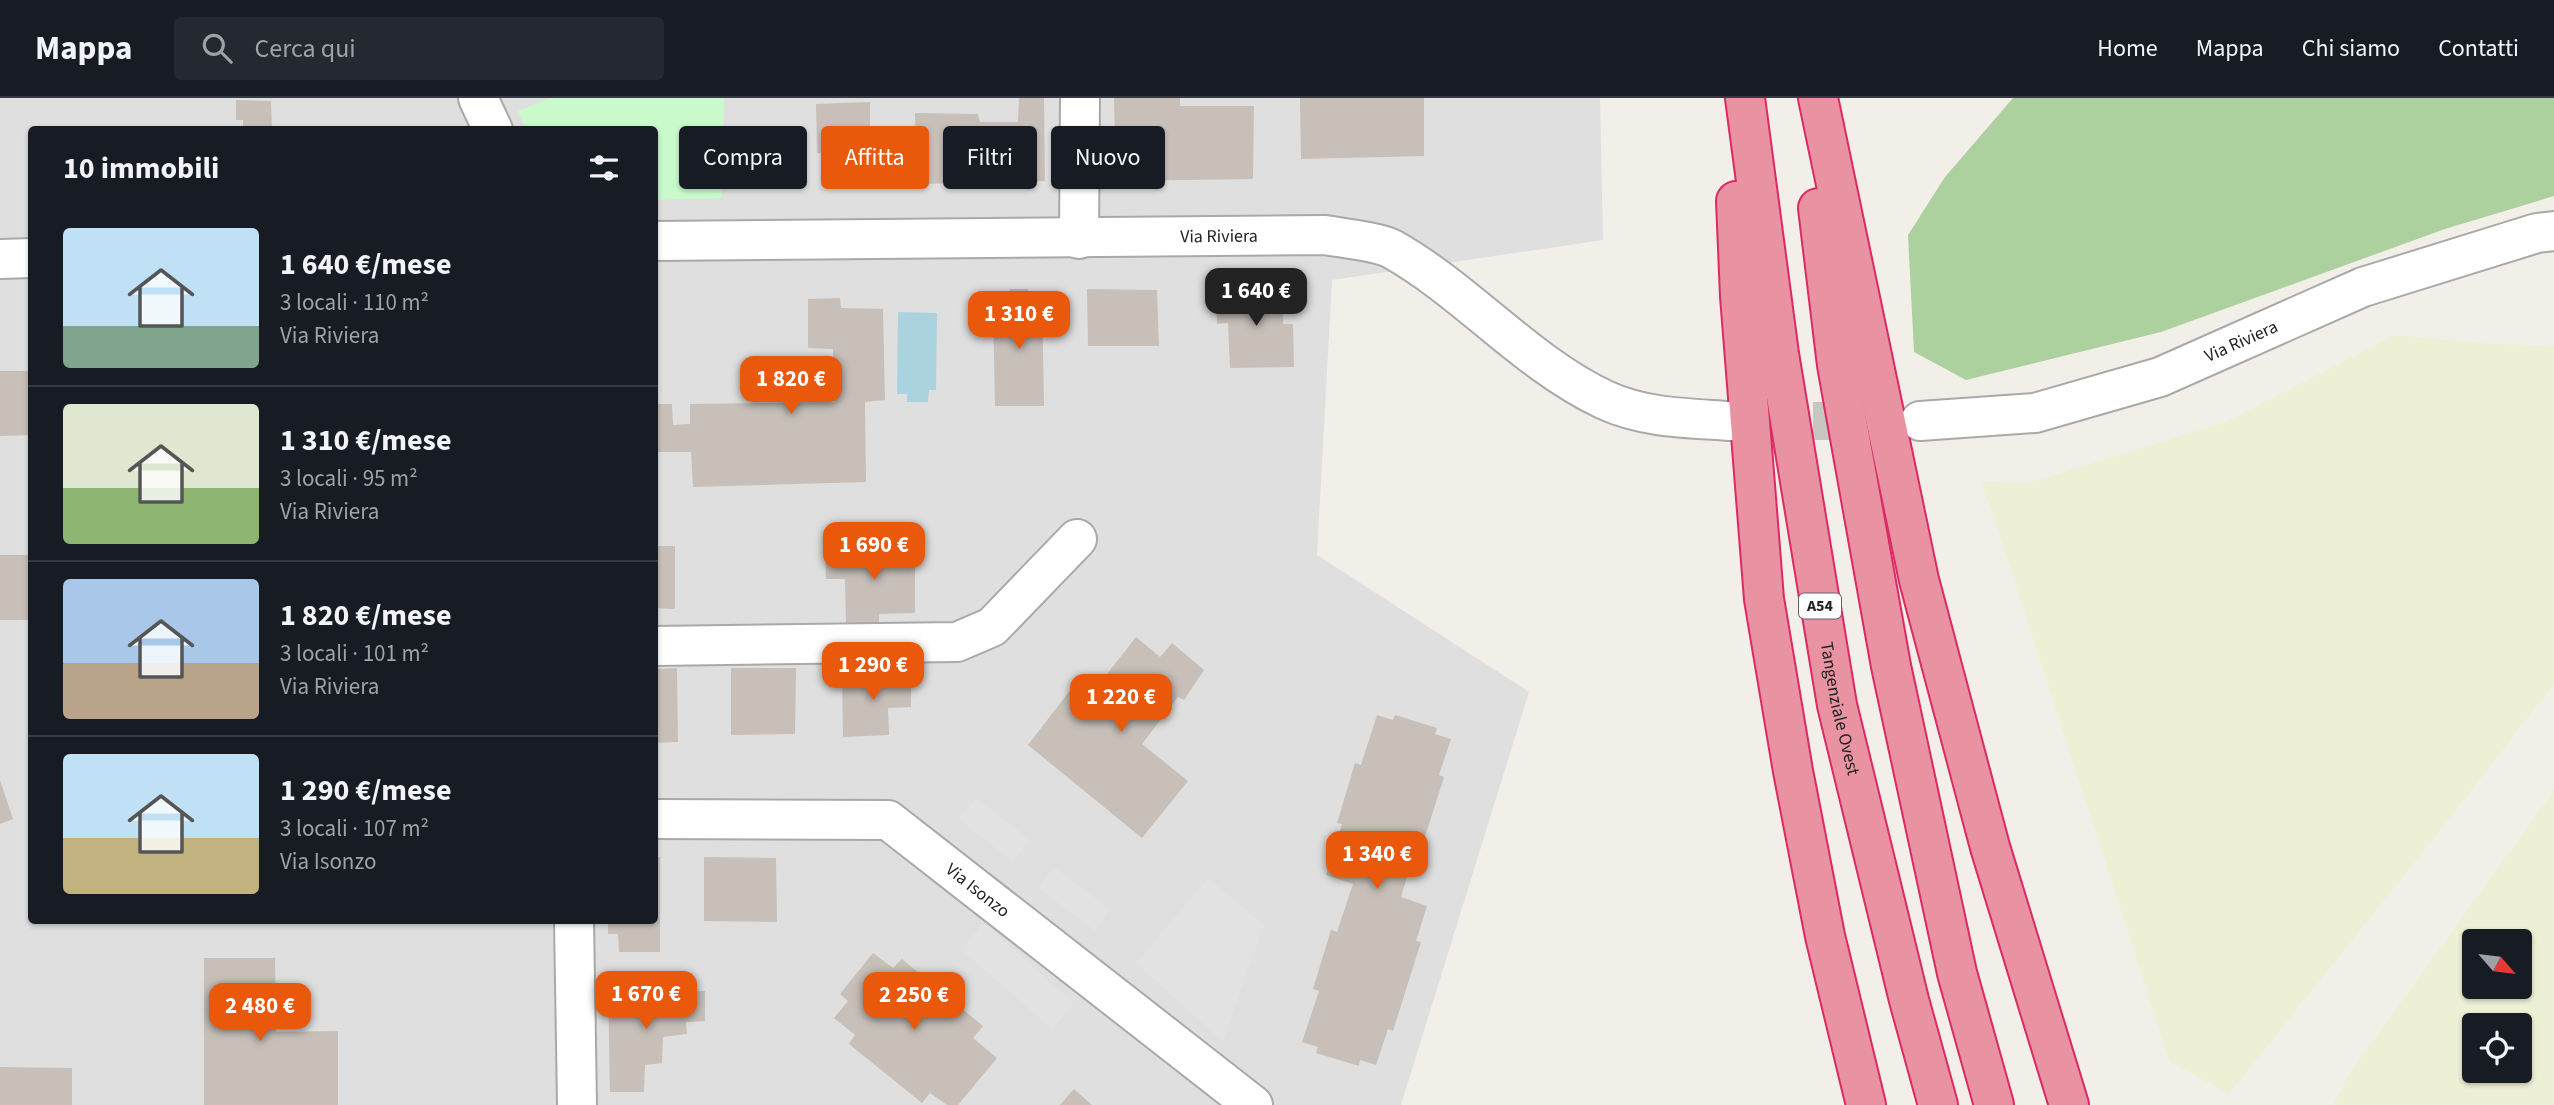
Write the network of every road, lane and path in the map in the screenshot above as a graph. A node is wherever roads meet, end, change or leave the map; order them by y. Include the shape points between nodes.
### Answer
1 (478, 98) edge
2 (1080, 98) edge
3 (1731, 98) edge
4 (1745, 98) edge
5 (1805, 98) edge
6 (1818, 98) edge
7 (491, 126) edge
8 (2554, 231) edge
9 (1079, 239) junction
10 (658, 241) edge
11 (28, 258) edge
12 (0, 259) edge
13 (1730, 421) tunnel mouth
14 (1920, 421) tunnel mouth
15 (1077, 539) dead end
16 (658, 646) edge
17 (658, 820) edge
18 (574, 924) edge
19 (577, 1105) edge
20 (1253, 1105) edge
21 (1866, 1105) edge
22 (1938, 1105) edge
23 (1994, 1105) edge
24 (2069, 1105) edge

1 - 7 street
2 - 9 street
3 - 21 highway via 1740,296 1764,599 1825,936
4 - 22 highway, Tangenziale Ovest / A54 via 1779,355 1837,705
5 - 23 highway via 1837,365 1891,666 1957,973
6 - 24 highway via 1919,580 1990,847
8 - 14 street, Via Riviera via 2363,287 2160,377 2035,413
9 - 10 street, Via Riviera
9 - 13 street, Via Riviera via 1325,235 1390,248 1544,362 1605,400 1646,414
11 - 12 street
15 - 16 street via 992,627 957,642
17 - 20 street, Via Isonzo via 888,820
18 - 19 street

